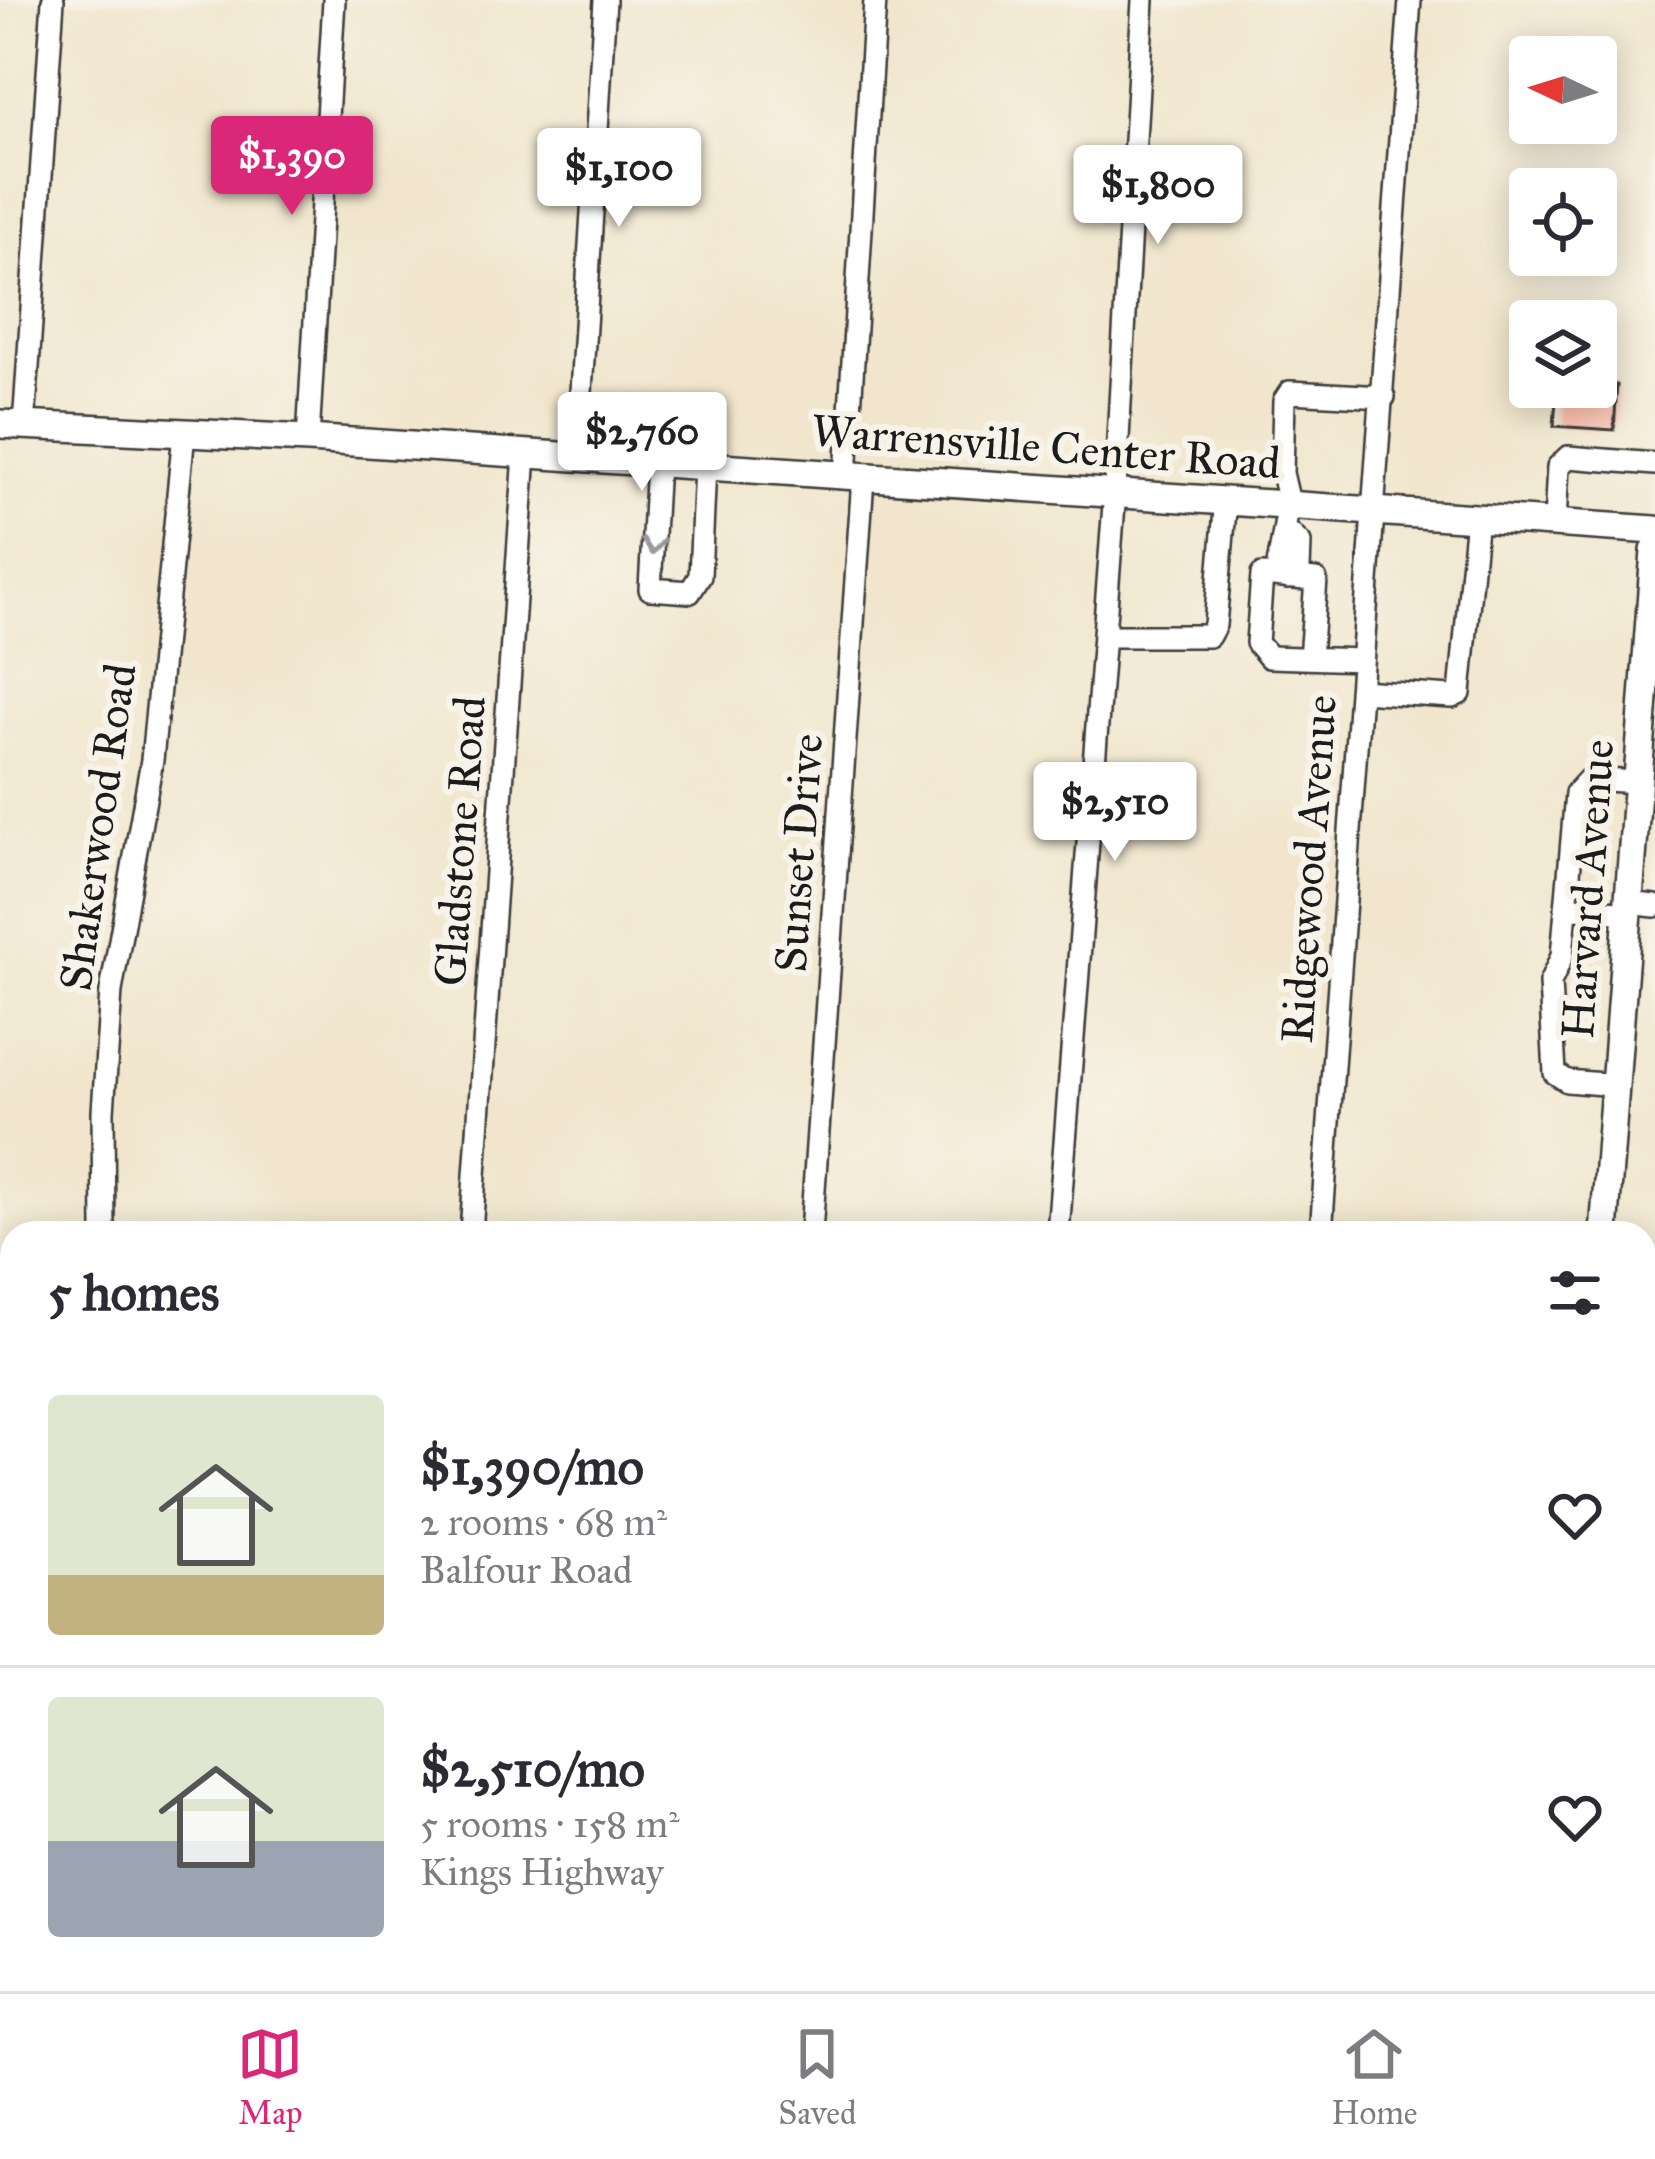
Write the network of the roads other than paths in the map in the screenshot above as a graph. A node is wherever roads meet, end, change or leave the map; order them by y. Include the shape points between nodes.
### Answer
1 (53, 0) edge
2 (334, 0) edge
3 (605, 0) edge
4 (875, 0) edge
5 (1143, 0) edge
6 (1410, 0) edge
7 (1384, 397) junction
8 (12, 425) edge
9 (184, 434) junction
10 (308, 439) junction
11 (525, 454) junction
12 (577, 457) junction
13 (657, 463) junction
14 (1655, 464) edge
15 (705, 466) junction
16 (854, 477) junction
17 (1115, 491) junction
18 (1226, 499) junction
19 (1375, 511) junction
20 (1288, 517) junction
21 (1477, 518) junction
22 (1555, 522) junction
23 (1655, 530) edge
24 (1655, 551) edge
25 (1288, 578) junction
26 (1105, 636) junction
27 (1310, 658) junction
28 (1362, 660) junction
29 (1360, 691) junction
30 (1643, 792) edge
31 (1566, 907) junction
32 (1637, 907) edge
33 (1615, 1085) junction
34 (104, 1221) edge
35 (472, 1221) edge
36 (812, 1221) edge
37 (1059, 1221) edge
38 (1322, 1221) edge
39 (1605, 1221) edge

1 - 8 street
2 - 10 street
3 - 12 street
4 - 16 street, Sunset Drive
5 - 17 street
6 - 7 street, Ridgewood Avenue
7 - 19 street, Ridgewood Avenue
7 - 20 street via 1290,392 1282,454
8 - 9 main road, Warrensville Center Road
9 - 10 main road, Warrensville Center Road
9 - 34 street, Shakerwood Road via 152,760 111,991
10 - 11 main road, Warrensville Center Road
11 - 12 main road, Warrensville Center Road
11 - 35 street, Gladstone Road
12 - 13 main road, Warrensville Center Road
13 - 15 main road, Warrensville Center Road
13 -> 15 street via 650,590 690,592 700,576
14 - 22 street via 1568,458 1558,467
15 - 16 main road, Warrensville Center Road
16 - 17 main road, Warrensville Center Road
16 - 36 street, Sunset Drive
17 - 18 main road, Warrensville Center Road
17 - 26 street
18 - 20 main road, Warrensville Center Road
18 - 26 street via 1209,636
19 - 20 main road, Warrensville Center Road
19 - 21 main road, Warrensville Center Road
19 - 28 street, Ridgewood Avenue
20 - 25 street via 1300,543 1299,570
21 - 22 main road, Warrensville Center Road
21 - 29 street via 1460,693
22 - 23 main road, Warrensville Center Road
24 - 30 main road, Harvard Avenue
25 - 27 street via 1316,580
25 - 27 street via 1262,575 1257,643 1269,657
26 - 37 street
27 - 28 street
28 - 29 street, Ridgewood Avenue
29 - 38 street, Ridgewood Avenue
30 - 31 street via 1589,779 1576,793
30 - 32 main road, Harvard Avenue
31 - 32 street
31 - 33 street via 1562,956 1550,982 1555,1073
32 - 33 main road, Harvard Avenue
33 - 39 main road, Harvard Avenue

